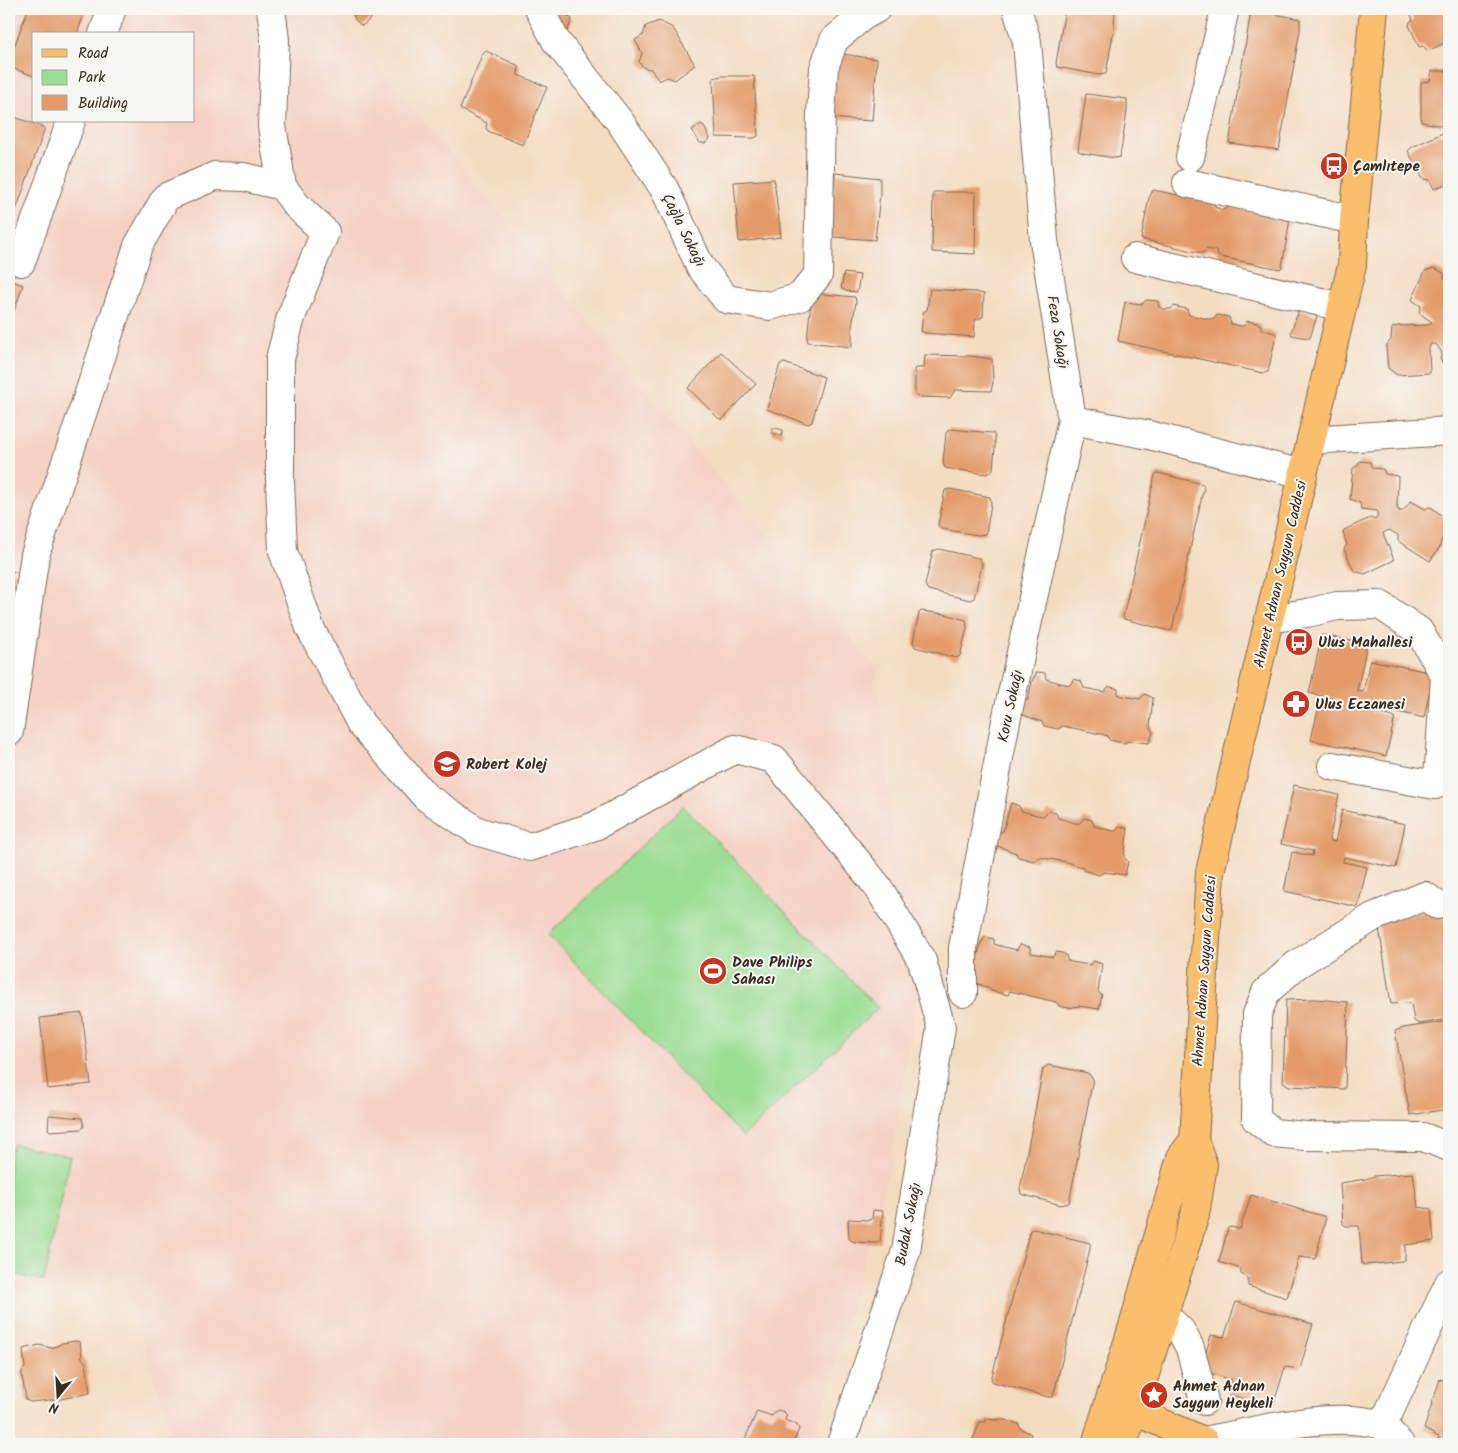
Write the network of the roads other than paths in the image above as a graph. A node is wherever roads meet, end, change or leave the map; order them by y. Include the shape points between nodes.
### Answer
1 (112, 9) edge
2 (271, 9) edge
3 (539, 9) edge
4 (876, 9) edge
5 (1017, 9) edge
6 (1225, 9) edge
7 (1373, 9) edge
8 (104, 32) edge
9 (71, 122) edge
10 (282, 186) junction
11 (1354, 220) junction
12 (1135, 258) dead end
13 (20, 262) dead end
14 (1342, 307) junction
15 (1072, 420) junction
16 (1449, 431) edge
17 (1311, 440) junction
18 (1303, 474) junction
19 (1269, 619) junction
20 (9, 732) edge
21 (1332, 766) dead end
22 (1444, 766) edge
23 (1437, 904) dead end
24 (963, 993) dead end
25 (1194, 1140) junction
26 (1449, 1146) edge
27 (1449, 1283) edge
28 (1164, 1314) junction
29 (1204, 1401) dead end
30 (1134, 1411) junction
31 (1392, 1435) edge
32 (1105, 1442) edge
33 (1200, 1443) edge
34 (841, 1444) edge

1 - 8 street
2 - 10 street via 275,40 272,126
3 - 4 street, Çağla Sokağı via 556,41 621,123 665,190 700,266 726,299 770,306 800,297 818,275 824,68 834,40
5 - 15 street, Feza Sokağı via 1027,42 1044,240
6 - 11 street via 1188,170
7 - 11 main road, Ahmet Adnan Saygun Caddesi
9 - 13 street
10 - 20 street via 244,177 215,176 166,196 138,246 35,555
10 - 34 street, Budak Sokağı via 297,206 325,232 290,318 280,359 283,551 310,628 361,724 426,797 477,831 530,847 595,826 735,749 774,758 878,887 922,961 941,1027 906,1251
11 - 14 main road, Ahmet Adnan Saygun Caddesi via 1352,265
12 - 14 street
14 - 17 main road, Ahmet Adnan Saygun Caddesi
15 - 18 street via 1149,435
15 - 24 street, Koru Sokağı via 1006,721 970,910 963,948
16 - 17 street
17 - 18 main road, Ahmet Adnan Saygun Caddesi
18 - 19 main road, Ahmet Adnan Saygun Caddesi
19 - 22 street via 1337,606 1380,605 1419,631 1445,676
19 - 25 main road, Ahmet Adnan Saygun Caddesi via 1210,872
21 - 22 street via 1435,785
23 - 26 street via 1425,896 1373,917 1296,965 1266,992 1257,1014 1256,1119 1273,1133 1423,1137
25 - 28 main road, Ahmet Adnan Saygun Caddesi via 1203,1165 1195,1215
25 - 32 main road via 1181,1157 1134,1323
27 - 31 street
28 - 29 street via 1181,1332 1190,1348
28 - 30 main road, Ahmet Adnan Saygun Caddesi
30 - 32 main road
30 - 33 main road
31 - 33 street via 1367,1421 1345,1419 1296,1424

